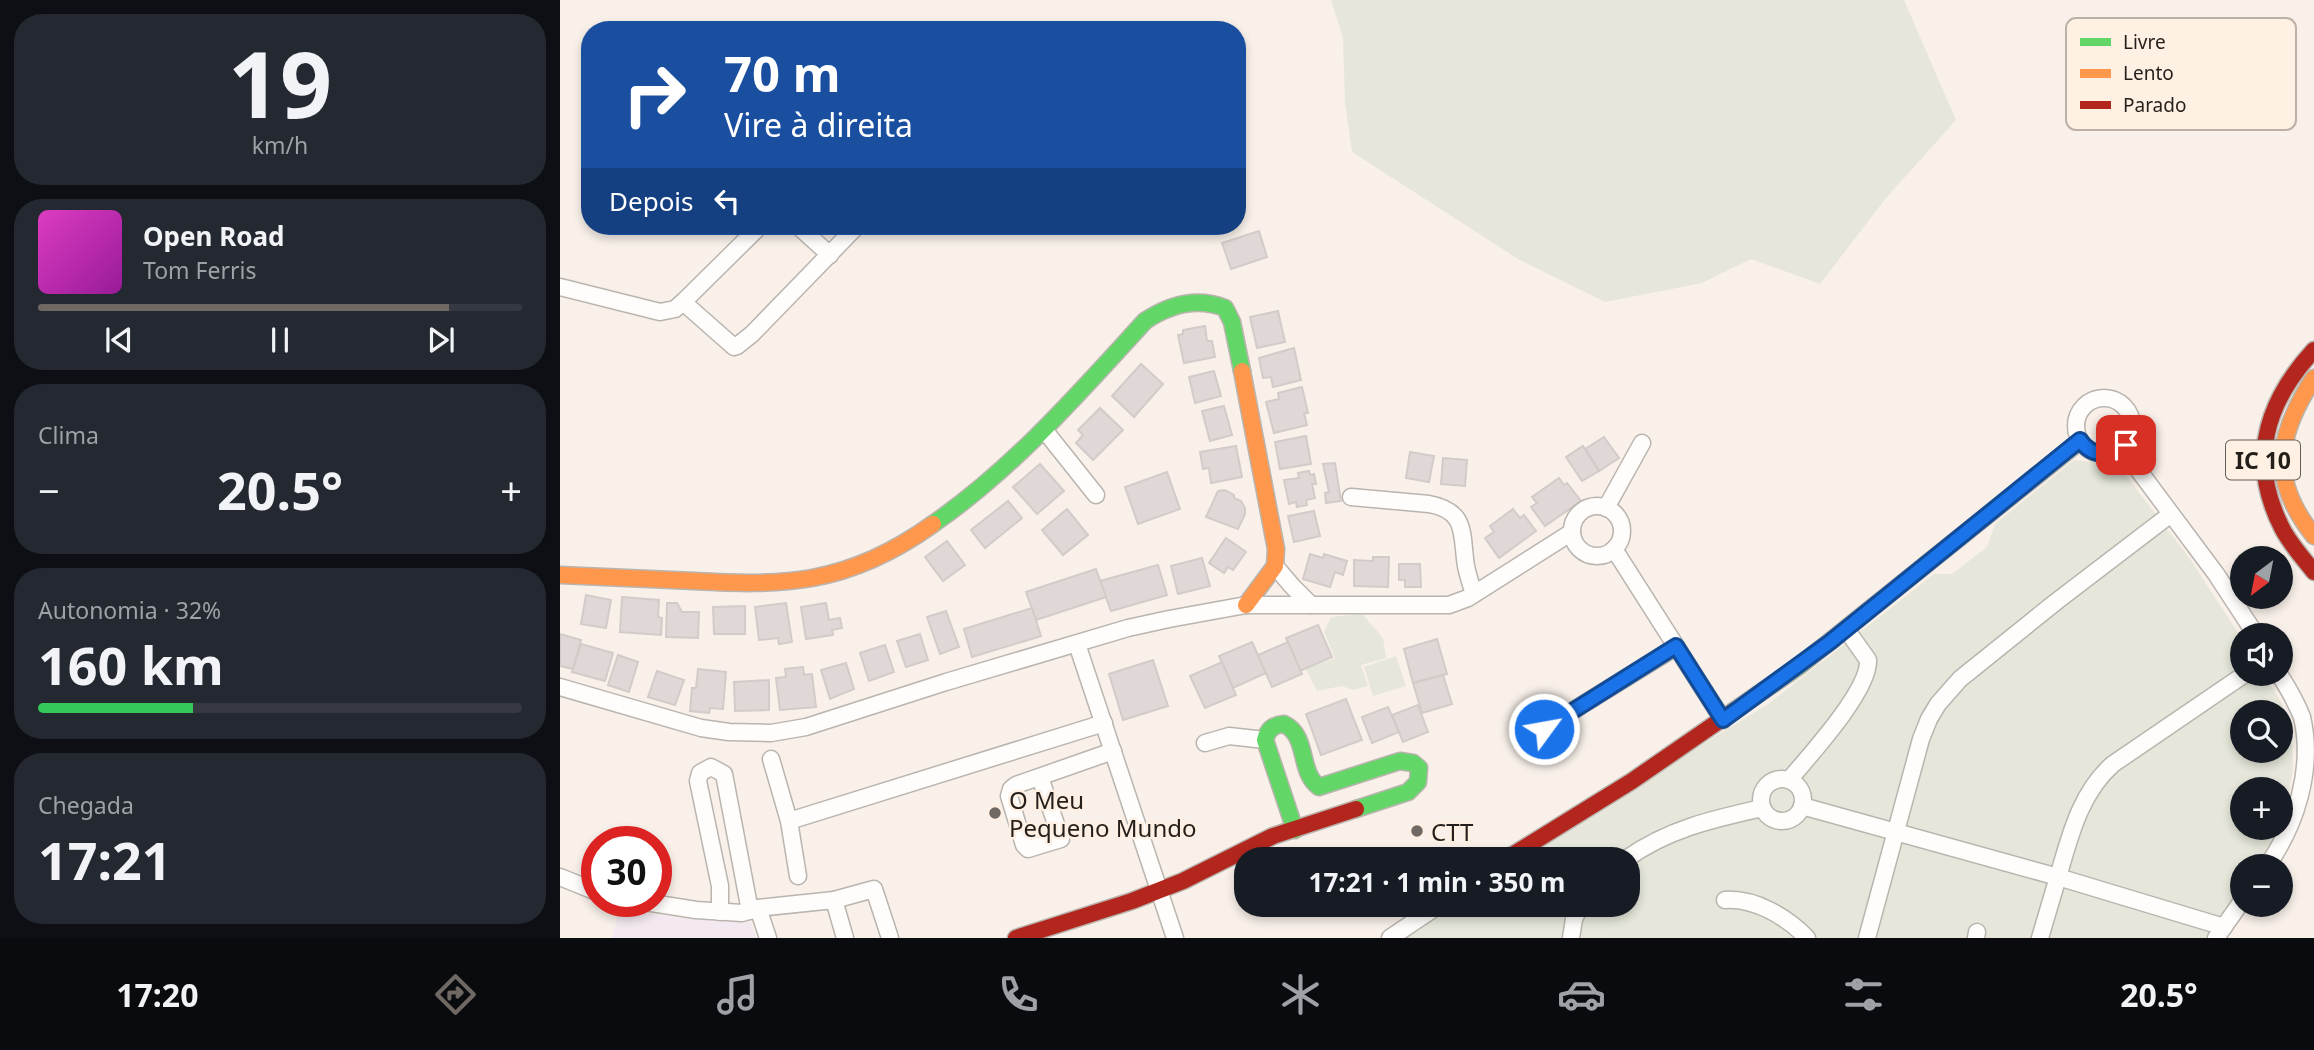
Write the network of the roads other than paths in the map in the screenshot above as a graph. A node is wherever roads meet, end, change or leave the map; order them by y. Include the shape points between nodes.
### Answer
1 (751, 235) edge
2 (808, 235) edge
3 (849, 235) edge
4 (830, 255) junction
5 (560, 287) edge
6 (683, 302) junction
7 (2314, 350) edge
8 (2314, 378) edge
9 (1045, 432) junction
10 (2080, 440) junction
11 (1642, 443) dead end
12 (2122, 448) junction
13 (1096, 495) dead end
14 (1351, 497) dead end
15 (1606, 508) junction
16 (2171, 514) junction
17 (1572, 532) junction
18 (2314, 536) edge
19 (1615, 549) junction
20 (1275, 566) junction
21 (2314, 572) edge
22 (560, 575) edge
23 (1474, 594) junction
24 (1246, 605) junction
25 (1311, 605) junction
26 (2248, 623) edge
27 (1846, 629) junction
28 (1077, 644) junction
29 (1676, 646) junction
30 (2230, 684) edge
31 (2285, 686) edge
32 (560, 687) edge
33 (1723, 720) junction
34 (1104, 723) junction
35 (1544, 729) dead end
36 (1265, 740) junction
37 (1205, 743) dead end
38 (1113, 751) junction
39 (771, 759) dead end
40 (1040, 777) dead end
41 (1789, 780) junction
42 (1802, 806) junction
43 (1762, 808) junction
44 (789, 821) junction
45 (1295, 830) junction
46 (1897, 831) junction
47 (1525, 847) edge
48 (1640, 850) edge
49 (2276, 854) edge
50 (798, 876) dead end
51 (560, 877) edge
52 (2057, 877) junction
53 (581, 886) edge
54 (1161, 889) junction
55 (834, 900) junction
56 (1725, 900) dead end
57 (672, 905) edge
58 (754, 910) junction
59 (720, 912) junction
60 (1421, 917) edge
61 (1575, 917) edge
62 (2231, 917) edge
63 (2220, 933) edge
64 (768, 938) edge
65 (845, 938) edge
66 (890, 938) edge
67 (1016, 938) edge
68 (1175, 938) edge
69 (1390, 938) edge
70 (1571, 938) edge
71 (1807, 938) edge
72 (1867, 938) edge
73 (2039, 938) edge

1 - 6 street
2 - 4 street
3 - 4 street
4 - 6 street via 734,347
5 - 6 street via 660,312
7 - 21 main road, IC 10 via 2295,367 2273,404 2262,449 2265,485 2281,528
8 - 18 main road, IC 10 via 2298,399 2284,432 2283,467 2295,513
9 - 13 street
9 - 20 main road via 1153,315 1186,303 1225,308 1232,322 1271,522
9 - 22 main road via 931,527 845,570 770,582
10 - 12 street via 2091,452 2106,455
10 - 12 street via 2076,426 2080,411 2088,403 2108,398 2130,414 2132,435
10 - 27 main road
11 - 15 street
12 - 16 street
14 - 23 street via 1429,504 1453,514 1461,524
15 - 17 street via 1582,511
15 - 19 street via 1621,526
16 - 26 street
16 - 46 street via 1996,649 1943,697 1921,739
17 - 19 street via 1578,547 1592,556
17 - 23 street
19 - 29 street
20 - 24 main road
20 - 25 street
23 - 25 street via 1443,606
24 - 25 street
24 - 28 street via 1158,621
27 - 33 main road
27 - 41 street via 1868,660 1866,676
28 - 32 street via 806,727 771,733 701,728
28 - 34 street
29 - 33 street
29 - 35 street
30 - 52 street via 2101,775 2085,798
31 - 49 street via 2302,719 2307,762 2300,803
33 - 47 main road
34 - 38 street
34 - 44 street
36 - 37 street via 1229,736
36 - 45 main road
36 - 45 main road via 1274,726 1290,727 1297,734 1312,782 1321,788 1400,761 1416,765 1419,772 1416,786 1408,792
38 - 40 street
38 - 54 street
39 - 44 street
41 - 42 street via 1801,791
41 - 43 street via 1767,786
42 - 43 street via 1787,820 1769,816
42 - 46 street
43 - 48 street via 1685,827
44 - 50 street
45 - 54 main road
46 - 52 street
46 - 72 street
51 - 53 street
52 - 63 street
52 - 73 street
54 - 67 main road
54 - 68 street
55 - 58 street
55 - 65 street
55 - 66 street via 874,889
56 - 71 street via 1745,901 1781,916
57 - 59 street
58 - 59 street
58 - 59 street via 724,774 711,767 700,773 698,781 720,886
58 - 64 street
60 - 69 street
61 - 70 street
62 - 63 street

